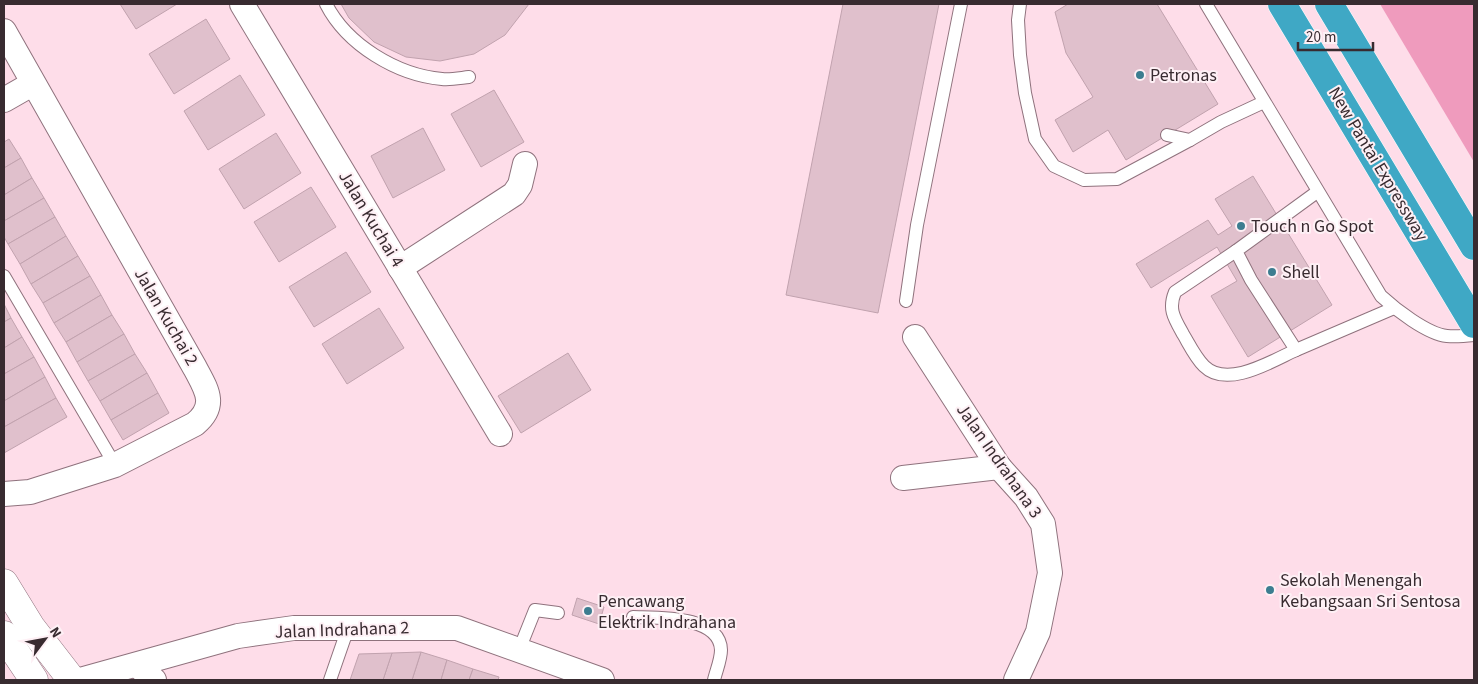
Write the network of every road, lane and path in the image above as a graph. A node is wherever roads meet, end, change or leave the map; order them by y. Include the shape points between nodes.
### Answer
1 (242, 4) edge
2 (326, 4) edge
3 (961, 4) edge
4 (1020, 4) edge
5 (1206, 4) edge
6 (1282, 4) edge
7 (1329, 4) edge
8 (4, 31) edge
9 (469, 77) dead end
10 (32, 84) junction
11 (4, 100) edge
12 (1264, 102) junction
13 (1167, 135) dead end
14 (1190, 140) junction
15 (525, 164) dead end
16 (1317, 192) junction
17 (1474, 246) edge
18 (1236, 251) junction
19 (400, 268) junction
20 (4, 276) edge
21 (906, 301) dead end
22 (1394, 308) junction
23 (1474, 324) edge
24 (1474, 335) edge
25 (915, 338) dead end
26 (1296, 350) junction
27 (500, 434) dead end
28 (115, 465) junction
29 (999, 467) junction
30 (903, 478) dead end
31 (4, 494) edge
32 (4, 583) edge
33 (558, 613) dead end
34 (633, 617) dead end
35 (348, 628) junction
36 (4, 635) edge
37 (519, 650) junction
38 (137, 664) junction
39 (34, 680) edge
40 (72, 680) edge
41 (80, 680) edge
42 (154, 680) edge
43 (330, 680) edge
44 (602, 680) edge
45 (714, 680) edge
46 (1016, 680) edge

1 - 19 street, Jalan Kuchai 4
2 - 9 lane via 346,31 388,63 409,72 442,79
3 - 21 lane via 917,224
4 - 14 lane via 1018,20 1025,93 1035,139 1054,166 1084,180 1117,179
5 - 12 lane
6 - 23 highway, New Pantai Expressway
7 - 17 highway
8 - 10 street, Jalan Kuchai 2
10 - 11 street
10 - 28 street, Jalan Kuchai 2 via 195,368 209,398 208,408 195,424
12 - 14 lane
12 - 16 lane
13 - 14 lane
15 - 19 street via 520,185 514,194
16 - 18 lane
16 - 22 lane via 1372,283
18 - 26 lane
18 - 26 lane via 1175,292 1171,311 1175,321 1203,365 1217,373 1239,374
19 - 27 street, Jalan Kuchai 4
20 - 28 lane
22 - 24 lane via 1446,336
22 - 26 lane
25 - 29 street, Jalan Indrahana 3
28 - 31 street, Jalan Kuchai 2 via 30,492
29 - 30 street
29 - 46 street, Jalan Indrahana 3 via 1026,497 1043,524 1050,573 1038,632
32 - 40 main road via 31,627
33 - 37 lane via 536,610
34 - 45 lane via 684,620 711,631 721,648
35 - 37 street, Jalan Indrahana 2 via 456,628
35 - 38 street, Jalan Indrahana 2 via 294,628 238,636
35 - 43 lane
36 - 39 main road
37 - 44 street, Jalan Indrahana 2
38 - 41 street, Jalan Indrahana 2
38 - 42 street

